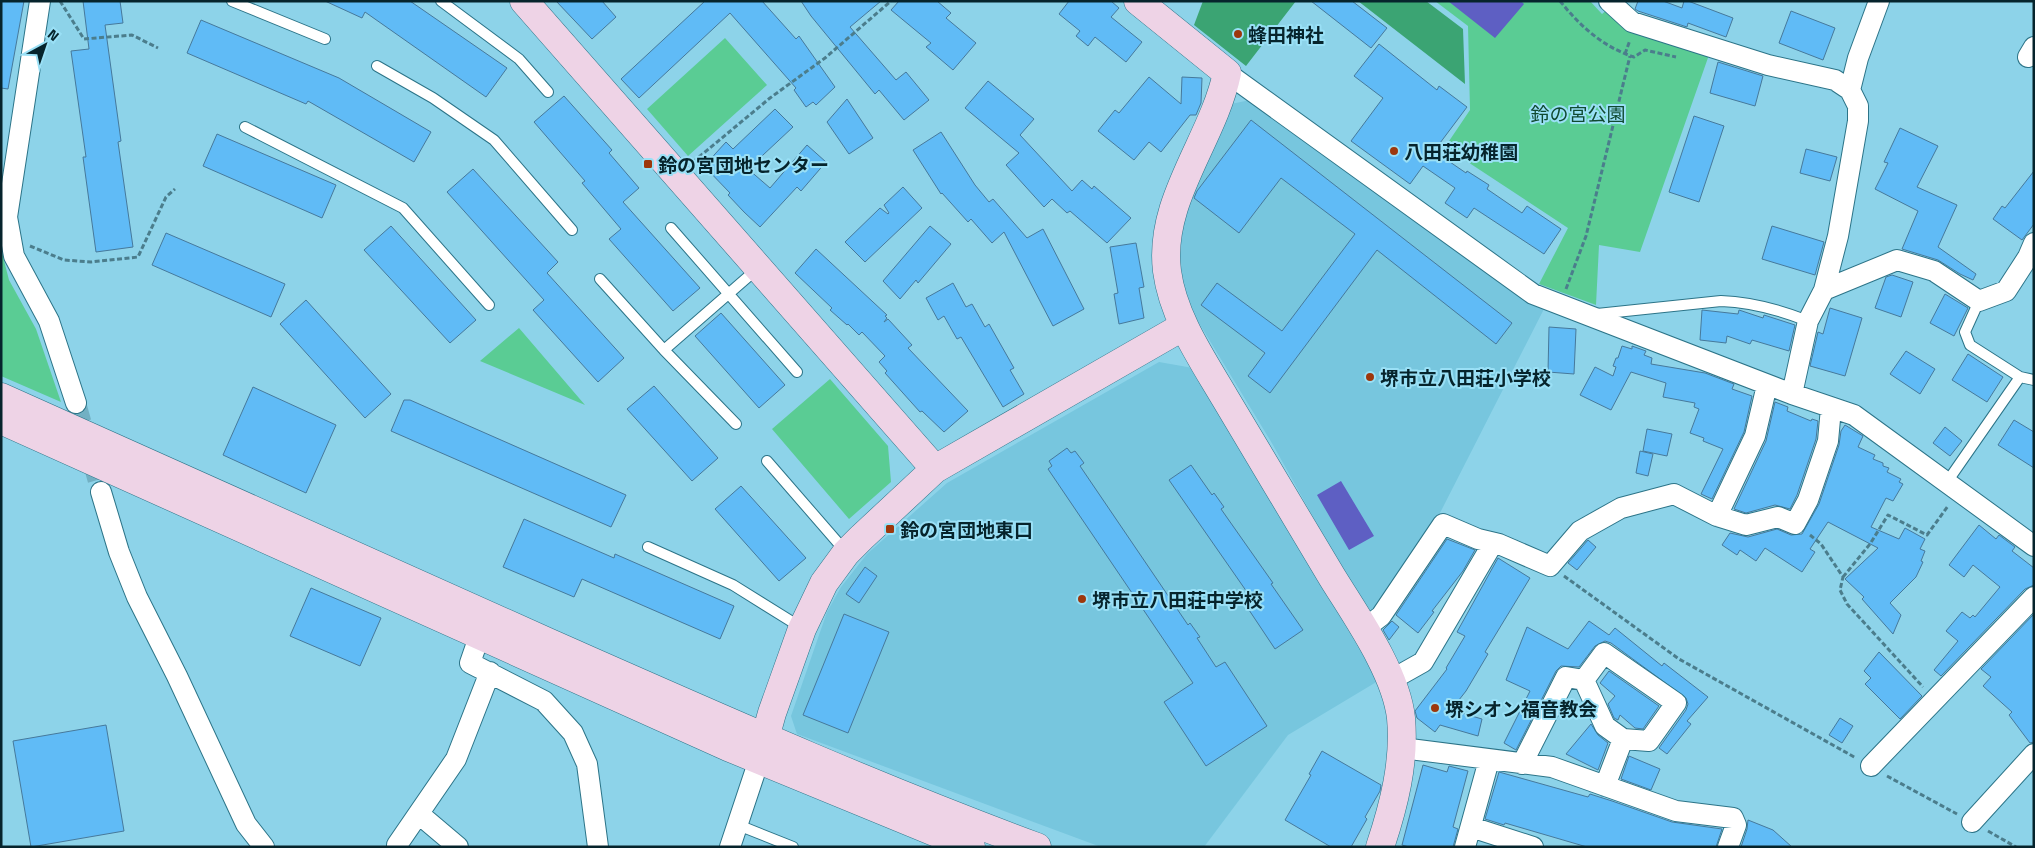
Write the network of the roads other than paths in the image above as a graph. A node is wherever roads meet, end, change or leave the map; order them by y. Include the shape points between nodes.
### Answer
1 (40, 1) edge
2 (232, 1) edge
3 (441, 1) edge
4 (524, 1) edge
5 (1138, 1) edge
6 (1609, 1) edge
7 (1879, 1) edge
8 (325, 40) dead end
9 (377, 66) dead end
10 (1226, 73) junction
11 (1850, 90) junction
12 (548, 92) dead end
13 (245, 127) dead end
14 (671, 228) dead end
15 (572, 230) dead end
16 (2034, 243) edge
17 (758, 268) junction
18 (600, 279) dead end
19 (1824, 290) junction
20 (728, 295) junction
21 (1978, 301) junction
22 (489, 305) dead end
23 (1588, 315) junction
24 (1808, 321) junction
25 (1184, 326) junction
26 (664, 350) junction
27 (797, 372) dead end
28 (2020, 377) junction
29 (2034, 380) edge
30 (1767, 385) junction
31 (1792, 394) junction
32 (1, 397) edge
33 (76, 403) tunnel mouth
34 (1831, 408) junction
35 (1, 420) edge
36 (736, 424) dead end
37 (767, 462) dead end
38 (935, 470) junction
39 (1953, 487) junction
40 (101, 492) tunnel mouth
41 (1717, 516) junction
42 (1493, 543) junction
43 (2034, 546) edge
44 (648, 547) dead end
45 (846, 553) junction
46 (2034, 597) edge
47 (802, 629) junction
48 (1364, 629) junction
49 (480, 637) junction
50 (490, 672) junction
51 (1391, 680) junction
52 (1584, 680) junction
53 (1623, 739) junction
54 (1402, 748) junction
55 (762, 749) junction
56 (2034, 754) edge
57 (1489, 760) junction
58 (1522, 764) junction
59 (1871, 766) road end
60 (1605, 786) junction
61 (419, 814) junction
62 (1972, 822) road end
63 (738, 826) junction
64 (1471, 827) junction
65 (264, 847) edge
66 (398, 847) edge
67 (458, 847) edge
68 (598, 847) edge
69 (730, 847) edge
70 (793, 847) edge
71 (971, 847) edge
72 (1037, 847) edge
73 (1380, 847) edge
74 (1465, 847) edge
75 (1533, 847) edge
76 (1728, 847) edge

1 - 33 street via 7,217 14,256 49,321
2 - 8 lane
3 - 12 lane via 519,60
4 - 17 street
5 - 10 street
6 - 11 street via 1632,22 1768,65 1835,80
7 - 11 street
9 - 15 lane via 433,98 494,140
10 - 23 street via 1534,294
10 - 25 street via 1206,136 1171,218 1167,271
11 - 19 street via 1858,106 1858,121 1838,236
13 - 22 lane via 403,208
14 - 20 lane
16 - 21 street via 2006,291
17 - 20 lane
17 - 38 street
18 - 26 lane
19 - 21 street via 1897,260 1934,271
19 - 24 street
20 - 26 lane
20 - 27 lane
21 - 28 lane via 1965,332 1970,345
23 - 24 lane via 1740,301
23 - 30 street
24 - 31 street
25 - 38 street
25 - 48 street
26 - 36 lane
28 - 29 lane
28 - 39 lane
30 - 31 street
30 - 41 street via 1754,436
31 - 34 street
32 - 55 street
34 - 39 street via 1854,415
34 - 41 street via 1828,441 1808,500 1796,524 1778,517 1746,524
35 - 49 street
37 - 45 lane
38 - 45 street
39 - 43 street
40 - 65 street via 136,597 246,824
41 - 42 street via 1674,494 1621,508 1580,531 1550,566
42 - 48 street via 1443,524 1381,616
42 - 51 street via 1424,662
44 - 47 lane via 733,585
45 - 47 street via 824,583
46 - 59 street
47 - 55 street
48 - 51 street
49 - 50 street via 470,663
49 - 55 street
50 - 61 street via 456,759
50 - 68 street via 544,701 573,733 587,764
51 - 54 street via 1401,716
52 - 53 street via 1605,726
52 - 53 street via 1604,653 1676,703 1649,742
52 - 58 street via 1566,677
53 - 60 street
54 - 57 street
54 - 73 street via 1395,797
55 - 63 street
55 - 71 street
55 - 72 street
56 - 62 street
57 - 58 street
57 - 64 street
58 - 60 street via 1552,767
60 - 76 street via 1676,811 1733,818 1736,825
61 - 66 street
61 - 67 street
63 - 69 street
63 - 70 lane
64 - 74 street
64 - 75 street

